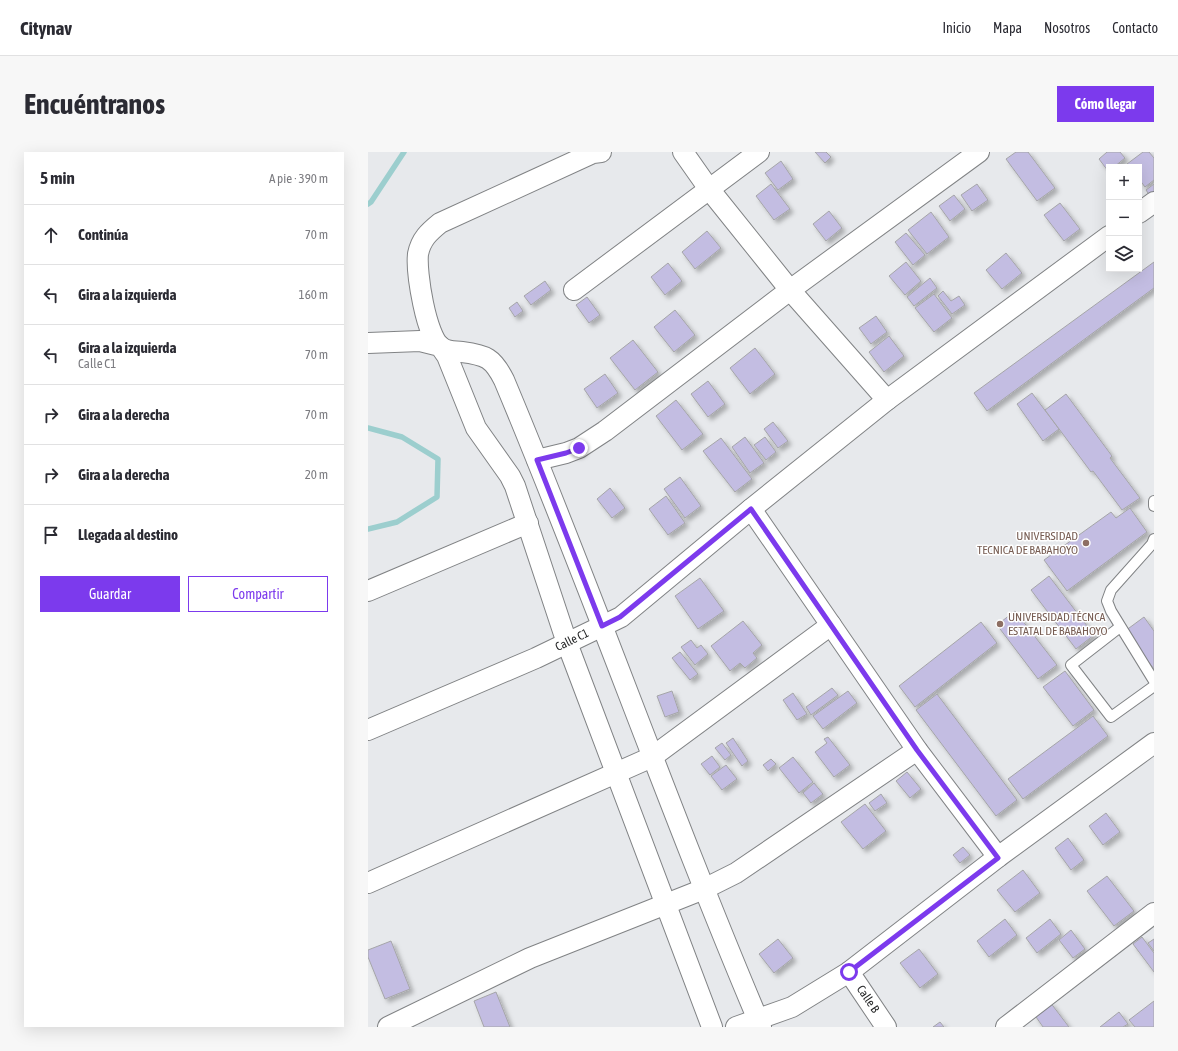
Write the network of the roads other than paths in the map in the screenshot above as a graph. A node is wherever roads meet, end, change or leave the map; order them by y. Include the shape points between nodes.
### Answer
1 (601, 152) edge
2 (682, 152) edge
3 (759, 152) edge
4 (979, 152) edge
5 (709, 189) junction
6 (1154, 202) edge
7 (1142, 212) edge
8 (1106, 238) edge
9 (574, 290) dead end
10 (790, 290) junction
11 (368, 343) edge
12 (440, 346) junction
13 (887, 400) junction
14 (537, 460) junction
15 (1154, 500) edge
16 (1154, 506) edge
17 (751, 509) junction
18 (528, 523) junction
19 (1154, 539) edge
20 (368, 591) edge
21 (831, 625) junction
22 (602, 626) junction
23 (1120, 627) junction
24 (567, 643) junction
25 (1154, 681) edge
26 (1154, 686) edge
27 (368, 730) edge
28 (1154, 743) edge
29 (917, 750) junction
30 (652, 757) junction
31 (617, 773) junction
32 (998, 858) junction
33 (368, 883) edge
34 (704, 889) junction
35 (667, 904) junction
36 (1154, 913) edge
37 (849, 972) junction
38 (760, 1023) edge
39 (388, 1027) edge
40 (712, 1027) edge
41 (736, 1027) edge
42 (886, 1027) edge
43 (1006, 1027) edge

1 - 12 street via 458,214 440,223 425,236 418,254 420,290 432,334
2 - 5 street
3 - 5 street
4 - 10 street
5 - 9 street
5 - 10 street
6 - 7 street
8 - 13 street, Calle C1
10 - 13 street
10 - 14 street via 598,436 579,448
11 - 12 street via 420,341
12 - 14 street via 450,351 486,357 498,368
12 - 18 street via 447,356 476,428 510,476
13 - 17 street, Calle C1
14 - 22 street
15 - 16 lane
17 - 21 street
17 - 22 street, Calle C1 via 620,617
18 - 20 street
18 - 24 street
19 - 23 lane via 1111,590 1107,601
21 - 29 street
21 - 30 street
22 - 24 street, Calle C1
22 - 30 street
23 - 25 lane
23 - 26 lane via 1071,665 1111,718
24 - 27 street, Calle C1
24 - 31 street
28 - 32 street
29 - 32 street
29 - 34 street via 736,873
30 - 31 street
30 - 34 street
31 - 33 street
31 - 35 street
32 - 37 street
34 - 35 street
34 - 38 street
35 - 39 street via 530,958
35 - 40 street
36 - 43 street
37 - 38 street via 792,1007
37 - 42 street, Calle B
38 - 41 street

